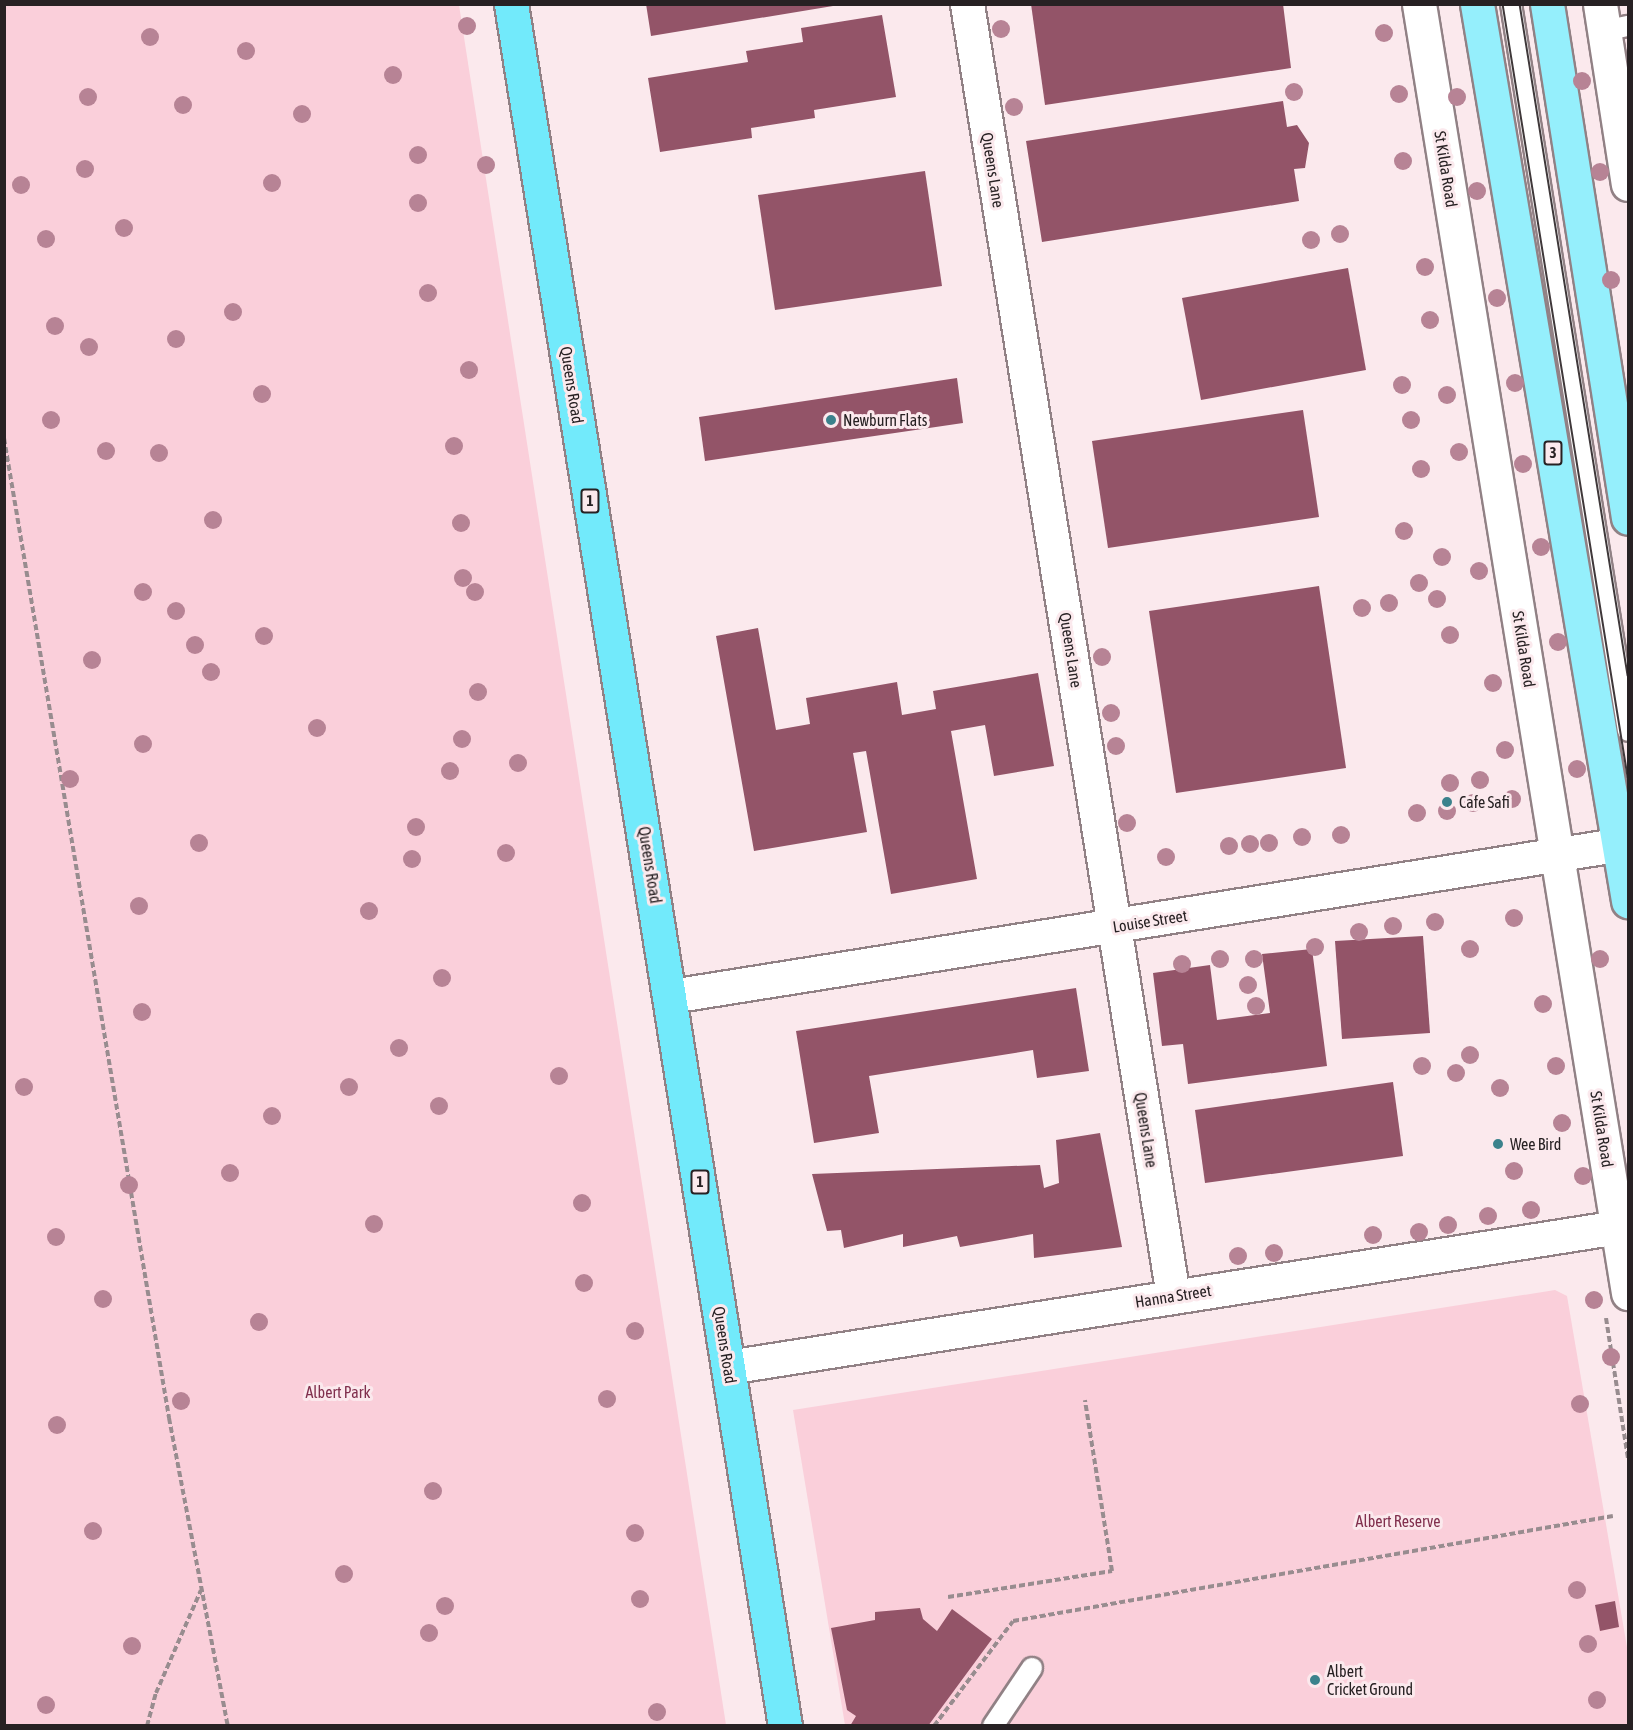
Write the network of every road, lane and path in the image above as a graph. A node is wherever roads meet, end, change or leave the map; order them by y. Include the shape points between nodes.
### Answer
1 (511, 4) edge
2 (967, 4) edge
3 (1419, 4) edge
4 (1477, 4) edge
5 (1511, 4) edge
6 (1547, 4) edge
7 (1611, 20) edge
8 (1629, 184) edge
9 (4, 438) edge
10 (1629, 518) edge
11 (1629, 731) edge
12 (1624, 844) edge
13 (1558, 854) junction
14 (1629, 901) edge
15 (1114, 926) junction
16 (671, 996) junction
17 (1618, 1227) junction
18 (1629, 1293) edge
19 (1173, 1296) junction
20 (728, 1367) junction
21 (1085, 1400) dead end
22 (1613, 1516) dead end
23 (202, 1590) junction
24 (948, 1597) dead end
25 (1032, 1668) dead end
26 (147, 1725) edge
27 (228, 1725) edge
28 (785, 1725) edge
29 (934, 1725) edge
30 (993, 1725) edge

1 - 16 highway, Queens Road / 1
2 - 15 street, Queens Lane
3 - 13 street, St Kilda Road
4 - 12 main road, 3
5 - 11 lane
6 - 10 main road
7 - 8 street
9 - 23 path
12 - 13 street, Louise Street
12 - 14 main road, 3
13 - 15 street, Louise Street
13 - 17 street, St Kilda Road
15 - 16 street, Louise Street
15 - 19 street, Queens Lane
16 - 20 highway, Queens Road / 1
17 - 18 street, St Kilda Road
17 - 19 street, Hanna Street
19 - 20 street, Hanna Street
20 - 28 highway, Queens Road / 1
21 - 24 path via 1112,1571
22 - 29 path via 1013,1621
23 - 26 path via 156,1693
23 - 27 path
25 - 30 lane

